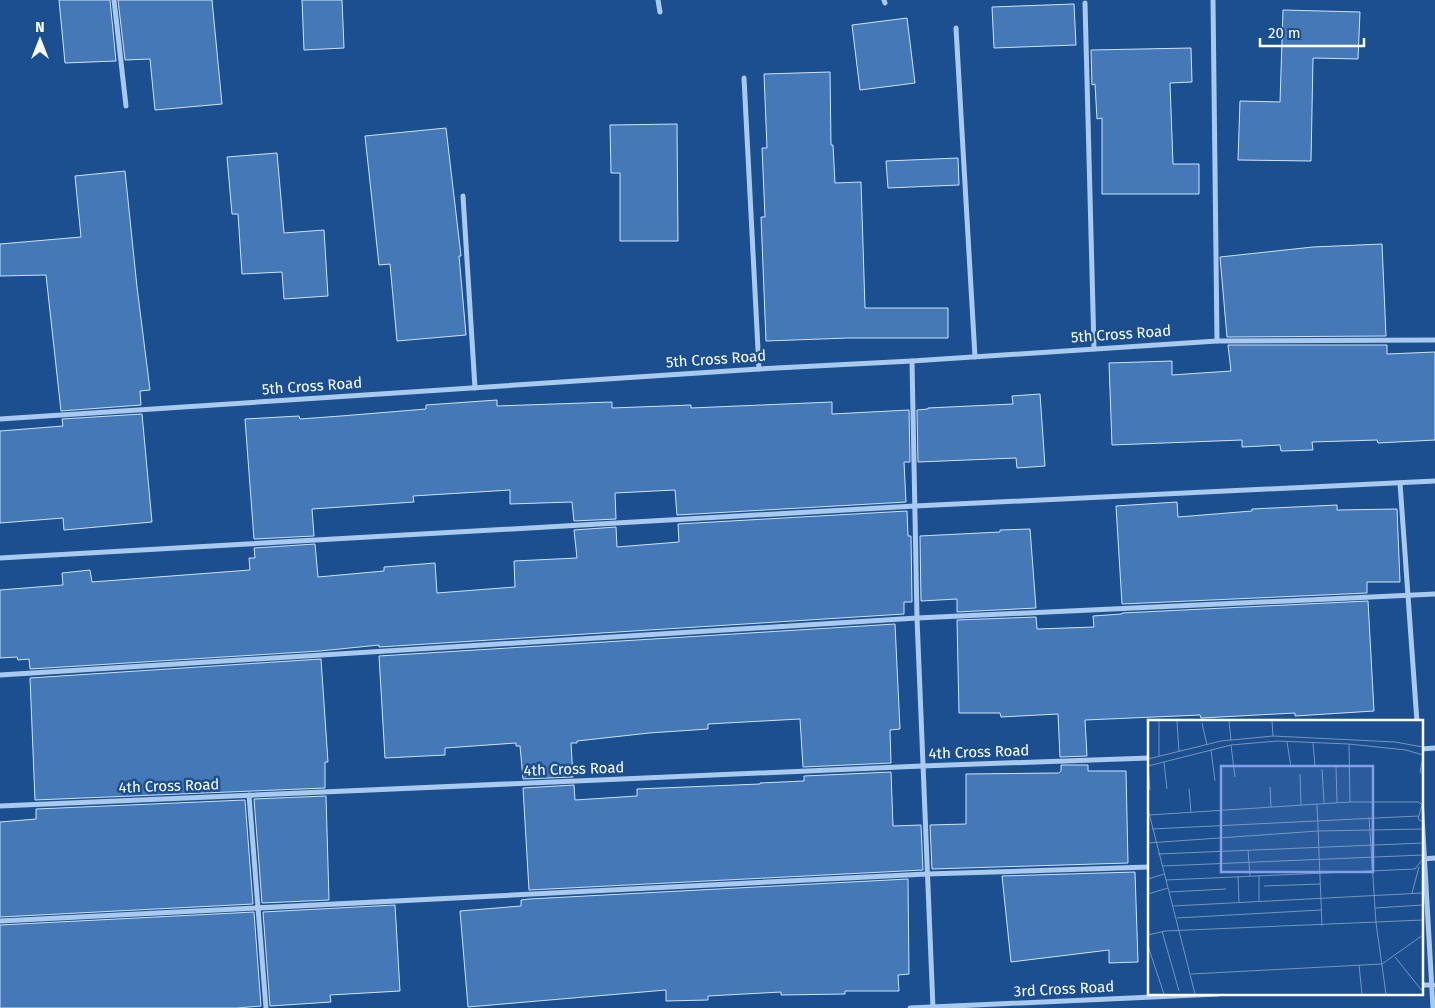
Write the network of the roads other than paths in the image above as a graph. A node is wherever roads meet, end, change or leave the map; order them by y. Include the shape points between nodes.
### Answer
1 (114, 0) edge
2 (658, 0) edge
3 (1213, 0) edge
4 (1085, 3) dead end
5 (660, 12) dead end
6 (956, 28) dead end
7 (744, 78) dead end
8 (126, 106) dead end
9 (463, 196) dead end
10 (1435, 340) edge
11 (1216, 341) junction
12 (1094, 349) junction
13 (975, 357) junction
14 (912, 361) junction
15 (758, 369) junction
16 (475, 388) junction
17 (0, 419) edge
18 (1435, 481) edge
19 (1400, 483) junction
20 (915, 506) junction
21 (0, 558) edge
22 (1408, 594) junction
23 (1435, 594) edge
24 (917, 618) junction
25 (0, 675) edge
26 (1417, 720) edge
27 (1435, 748) edge
28 (1422, 749) edge
29 (1148, 758) edge
30 (922, 766) junction
31 (249, 795) junction
32 (0, 806) edge
33 (1422, 828) edge
34 (1435, 858) edge
35 (1423, 859) edge
36 (1148, 867) edge
37 (927, 874) junction
38 (258, 908) junction
39 (0, 920) edge
40 (1433, 985) edge
41 (1174, 996) edge
42 (933, 1007) edge
43 (266, 1008) edge
44 (910, 1008) edge
45 (1433, 1008) edge

1 - 8 street
2 - 5 street
3 - 11 street
4 - 12 street
6 - 13 street
7 - 15 street
9 - 16 street
10 - 11 street, 5th Cross Road
11 - 12 street, 5th Cross Road
12 - 13 street, 5th Cross Road
13 - 14 street, 5th Cross Road
14 - 15 street, 5th Cross Road
14 - 20 street
15 - 16 street, 5th Cross Road
16 - 17 street, 5th Cross Road
18 - 19 street
19 - 20 street
19 - 22 street
20 - 21 street
20 - 24 street
22 - 23 street
22 - 24 street
22 - 26 street
24 - 25 street
24 - 30 street
27 - 28 street
29 - 30 street, 4th Cross Road
30 - 31 street, 4th Cross Road
30 - 37 street
31 - 32 street, 4th Cross Road
31 - 38 street
33 - 35 street
34 - 35 street
35 - 40 street
36 - 37 street
37 - 38 street
37 - 42 street
38 - 39 street
38 - 43 street
40 - 45 street
41 - 42 street, 3rd Cross Road
42 - 44 street, 3rd Cross Road

